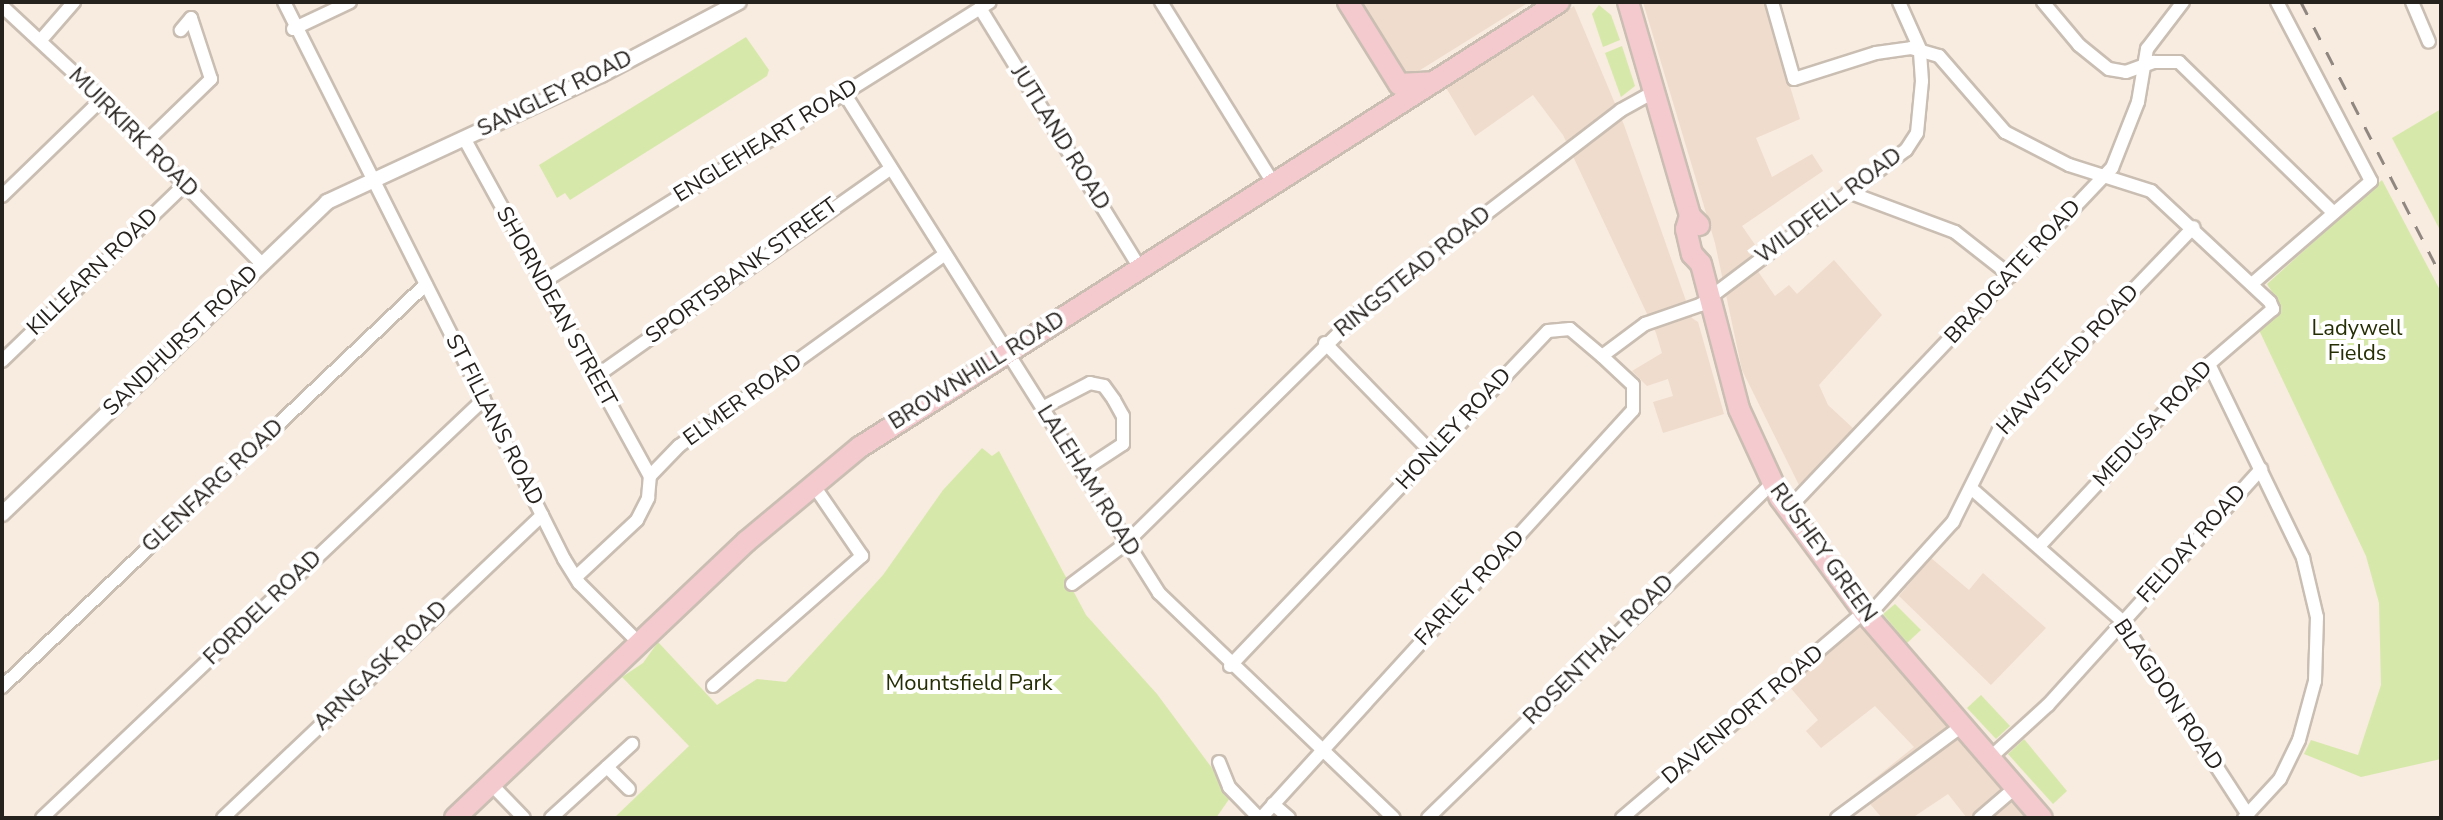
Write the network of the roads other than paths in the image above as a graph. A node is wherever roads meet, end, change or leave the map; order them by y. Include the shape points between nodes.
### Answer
1 (74, 2) edge
2 (284, 2) edge
3 (350, 2) edge
4 (739, 2) edge
5 (1161, 2) edge
6 (1348, 2) edge
7 (1559, 2) edge
8 (1628, 2) edge
9 (1771, 2) edge
10 (1899, 2) edge
11 (2043, 2) edge
12 (2277, 2) edge
13 (2412, 2) edge
14 (985, 5) edge
15 (2177, 5) edge
16 (4, 12) edge
17 (293, 29) junction
18 (181, 30) dead end
19 (40, 41) junction
20 (2429, 42) dead end
21 (1920, 49) junction
22 (2145, 66) junction
23 (1433, 82) junction
24 (1399, 84) junction
25 (1653, 92) junction
26 (844, 93) junction
27 (102, 99) junction
28 (1388, 111) junction
29 (464, 138) junction
30 (145, 143) junction
31 (891, 168) junction
32 (2107, 173) junction
33 (369, 181) junction
34 (185, 184) junction
35 (1274, 184) junction
36 (1848, 192) junction
37 (2, 196) edge
38 (2334, 213) junction
39 (2194, 227) junction
40 (945, 254) junction
41 (261, 263) junction
42 (1140, 268) junction
43 (2011, 276) junction
44 (543, 282) junction
45 (2253, 283) junction
46 (425, 285) junction
47 (1709, 297) junction
48 (1325, 343) junction
49 (1007, 352) junction
50 (1602, 356) junction
51 (2, 361) edge
52 (2209, 364) junction
53 (595, 377) junction
54 (484, 399) junction
55 (1042, 408) junction
56 (1432, 453) junction
57 (2261, 469) junction
58 (1082, 471) junction
59 (650, 476) junction
60 (812, 483) junction
61 (1772, 484) junction
62 (1972, 489) junction
63 (1787, 510) junction
64 (2, 514) edge
65 (542, 515) junction
66 (1125, 544) junction
67 (2039, 546) junction
68 (577, 576) junction
69 (1072, 584) dead end
70 (1866, 614) junction
71 (2122, 621) junction
72 (639, 643) junction
73 (1230, 666) junction
74 (713, 686) dead end
75 (2, 687) edge
76 (1963, 725) junction
77 (632, 744) dead end
78 (1321, 750) junction
79 (1998, 751) junction
80 (1219, 762) dead end
81 (607, 767) junction
82 (491, 784) junction
83 (629, 789) dead end
84 (2009, 793) junction
85 (1273, 804) junction
86 (2246, 816) edge
87 (42, 818) edge
88 (223, 818) edge
89 (455, 818) edge
90 (524, 818) edge
91 (551, 818) edge
92 (1260, 818) edge
93 (1289, 818) edge
94 (1394, 818) edge
95 (1428, 818) edge
96 (1622, 818) edge
97 (1838, 818) edge
98 (1980, 818) edge
99 (2042, 818) edge

1 - 19 street
2 - 17 street, ST FILLANS ROAD
3 - 17 street
4 - 29 street, SANGLEY ROAD
5 - 35 street
6 - 24 highway
7 - 23 highway, BROWNHILL ROAD
8 - 25 highway, RUSHEY GREEN
9 - 21 street via 1794,79 1876,53
10 - 21 street
11 - 22 street via 2079,45 2109,69 2126,72
12 - 38 street via 2371,181
13 - 20 street
14 - 26 street, ENGLEHEART ROAD
14 - 42 street, JUTLAND ROAD
15 - 22 street, BRADGATE ROAD via 2153,39
16 - 19 street, MUIRKIRK ROAD
17 - 33 street, ST FILLANS ROAD
18 - 30 street via 191,18 211,79
19 - 27 street, MUIRKIRK ROAD
21 - 32 street via 1939,56 2005,132 2069,165
21 - 36 street, WILDFELL ROAD via 1917,133 1906,150
22 - 32 street, BRADGATE ROAD via 2126,140
22 - 38 street via 2179,62
23 - 24 highway
23 - 28 highway, BROWNHILL ROAD
24 - 28 highway
25 - 47 highway, RUSHEY GREEN via 1690,216 1686,229 1692,254 1701,264
25 - 48 street, RINGSTEAD ROAD via 1621,110
26 - 31 street, LALEHAM ROAD
26 - 44 street, ENGLEHEART ROAD
27 - 30 street, MUIRKIRK ROAD
27 - 37 street
28 - 35 highway, BROWNHILL ROAD
29 - 33 street, SANGLEY ROAD
29 - 44 street, SHORNDEAN STREET
30 - 34 street, MUIRKIRK ROAD
31 - 40 street, LALEHAM ROAD
31 - 53 street, SPORTSBANK STREET
32 - 39 street via 2151,191
32 - 43 street, BRADGATE ROAD
33 - 41 street, SANDHURST ROAD via 318,209
33 - 46 street, ST FILLANS ROAD
34 - 41 street, MUIRKIRK ROAD
34 - 51 street, KILLEARN ROAD
35 - 42 highway, BROWNHILL ROAD
36 - 43 street via 1955,232
36 - 47 street, WILDFELL ROAD
38 - 45 street
39 - 45 street
39 - 62 street, HAWSTEAD ROAD via 2009,419 1984,457
40 - 49 street, LALEHAM ROAD
40 - 59 street, ELMER ROAD via 679,446
41 - 64 street, SANDHURST ROAD
42 - 49 highway, BROWNHILL ROAD
43 - 63 street, BRADGATE ROAD
44 - 53 street, SHORNDEAN STREET
45 - 52 street, MEDUSA ROAD via 2273,309
46 - 54 street, ST FILLANS ROAD
46 - 75 street, GLENFARG ROAD
47 - 50 street via 1645,324
47 - 61 highway, RUSHEY GREEN via 1739,409
48 - 56 street
48 - 66 street, RINGSTEAD ROAD
49 - 55 street, LALEHAM ROAD
49 - 60 highway, BROWNHILL ROAD
50 - 56 street, HONLEY ROAD via 1570,329 1548,331
50 - 78 street, FARLEY ROAD via 1633,385 1633,410
52 - 57 street
52 - 67 street, MEDUSA ROAD
53 - 59 street, SHORNDEAN STREET
54 - 65 street, ST FILLANS ROAD
54 - 87 street, FORDEL ROAD
55 - 58 street, LALEHAM ROAD
55 - 58 street via 1090,383 1104,386 1114,400 1123,416 1123,444
56 - 73 street, HONLEY ROAD
57 - 71 street, FELDAY ROAD
57 - 86 street via 2308,572 2317,649 2299,740 2280,779
58 - 66 street, LALEHAM ROAD
59 - 68 street, ELMER ROAD via 648,498 637,520
60 - 72 highway, BROWNHILL ROAD
60 - 74 street via 862,556
61 - 63 highway, RUSHEY GREEN
61 - 95 street, ROSENTHAL ROAD
62 - 67 street, BLAGDON ROAD
62 - 70 street, HAWSTEAD ROAD via 1938,542
63 - 70 highway, RUSHEY GREEN
65 - 68 street, ST FILLANS ROAD
65 - 88 street, ARNGASK ROAD
66 - 69 street, RINGSTEAD ROAD
66 - 73 street, LALEHAM ROAD via 1170,607
67 - 71 street, BLAGDON ROAD
68 - 72 street, ST FILLANS ROAD
70 - 76 highway, RUSHEY GREEN
70 - 96 street, DAVENPORT ROAD
71 - 79 street, FELDAY ROAD
71 - 86 street, BLAGDON ROAD
72 - 82 highway, BROWNHILL ROAD
73 - 78 street, LALEHAM ROAD
76 - 79 highway, RUSHEY GREEN
76 - 97 street
77 - 81 street
78 - 85 street, FARLEY ROAD
78 - 94 street, LALEHAM ROAD
79 - 84 highway, RUSHEY GREEN
80 - 92 street via 1229,787
81 - 83 street
81 - 91 street
82 - 89 highway, BROWNHILL ROAD
82 - 90 street
84 - 98 street
84 - 99 highway, RUSHEY GREEN
85 - 92 street, FARLEY ROAD
85 - 93 street

